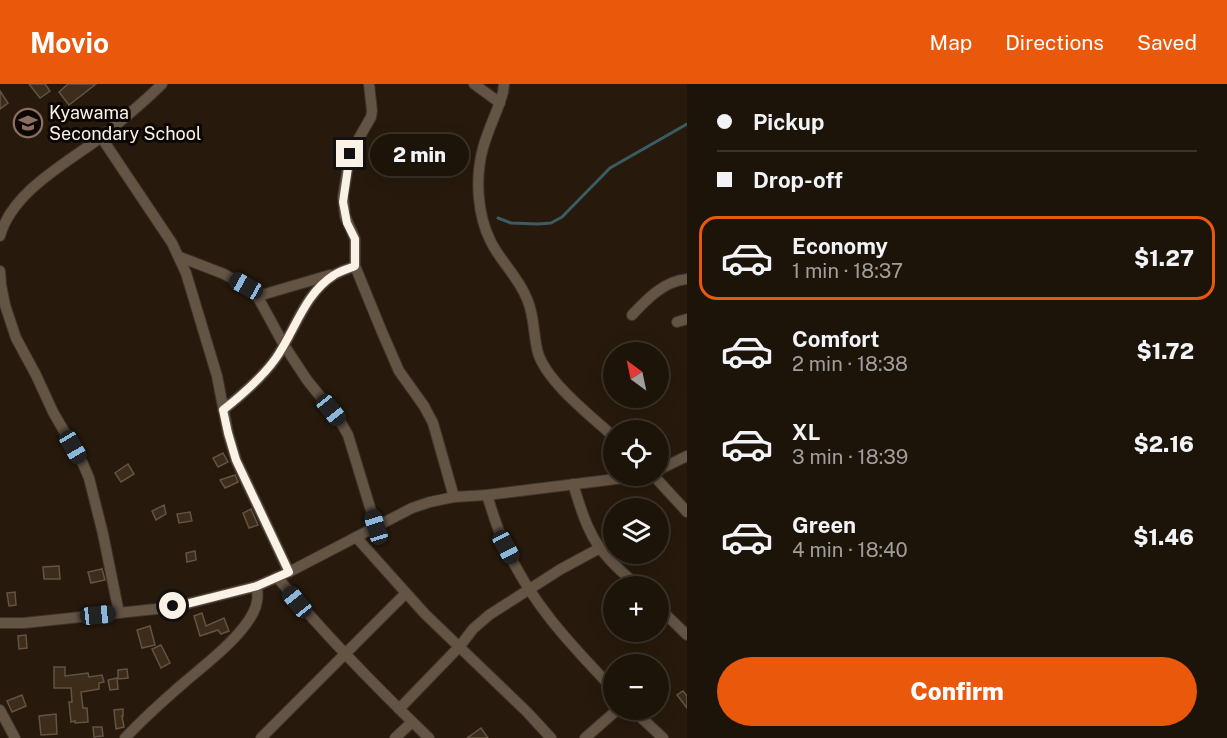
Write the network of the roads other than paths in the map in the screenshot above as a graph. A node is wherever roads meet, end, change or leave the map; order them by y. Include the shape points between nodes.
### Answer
1 (162, 84) edge
2 (369, 84) edge
3 (474, 84) edge
4 (504, 84) edge
5 (500, 103) junction
6 (101, 137) junction
7 (0, 236) edge
8 (180, 257) junction
9 (355, 266) junction
10 (0, 271) edge
11 (339, 272) junction
12 (687, 279) edge
13 (255, 292) junction
14 (632, 315) dead end
15 (284, 345) junction
16 (223, 410) junction
17 (603, 427) edge
18 (687, 456) edge
19 (669, 465) edge
20 (603, 480) edge
21 (573, 484) junction
22 (663, 486) edge
23 (487, 495) junction
24 (454, 497) junction
25 (687, 512) edge
26 (376, 527) junction
27 (356, 537) junction
28 (600, 548) junction
29 (289, 572) junction
30 (628, 576) edge
31 (277, 577) junction
32 (257, 586) junction
33 (529, 590) junction
34 (406, 593) junction
35 (119, 613) junction
36 (669, 618) edge
37 (0, 623) edge
38 (687, 635) edge
39 (460, 646) junction
40 (345, 655) junction
41 (603, 679) edge
42 (399, 709) junction
43 (0, 710) edge
44 (606, 720) edge
45 (644, 720) edge
46 (412, 722) junction
47 (15, 738) edge
48 (125, 738) edge
49 (261, 738) edge
50 (395, 738) edge
51 (429, 738) edge
52 (551, 738) edge
53 (585, 738) edge
54 (663, 738) edge

1 - 6 street
2 - 9 street via 371,117 350,154 343,196 345,216 356,244
3 - 5 street
4 - 5 street
5 - 17 street via 480,164 480,201 486,230 526,296 539,354 548,373
6 - 7 street via 35,185 11,213
6 - 8 street
8 - 13 street via 224,274
8 - 16 street via 217,376
9 - 11 street
9 - 24 street via 399,371 433,423
10 - 35 street via 4,304 16,338 89,478
11 - 13 street via 265,294
11 - 15 street via 305,307
12 - 14 street via 659,290
13 - 15 street
15 - 16 street via 262,374
15 - 26 street via 348,435
16 - 29 street via 236,460
18 - 19 street
20 - 21 street
21 - 23 street
21 - 28 street via 583,517
22 - 25 street
23 - 24 street
23 - 33 street via 503,542
24 - 26 street via 430,501
26 - 27 street
27 - 29 street
27 - 34 street
28 - 30 street
28 - 33 street
29 - 31 street
31 - 32 street
31 - 40 street
32 - 35 street via 190,603
32 - 48 street via 257,604 249,621
33 - 39 street via 489,615
33 - 41 street via 567,642
34 - 39 street
34 - 40 street
35 - 37 street
36 - 38 street
39 - 42 street
39 - 52 street
40 - 42 street
40 - 49 street
42 - 46 street
43 - 47 street
44 - 53 street
45 - 54 street
46 - 50 street
46 - 51 street

